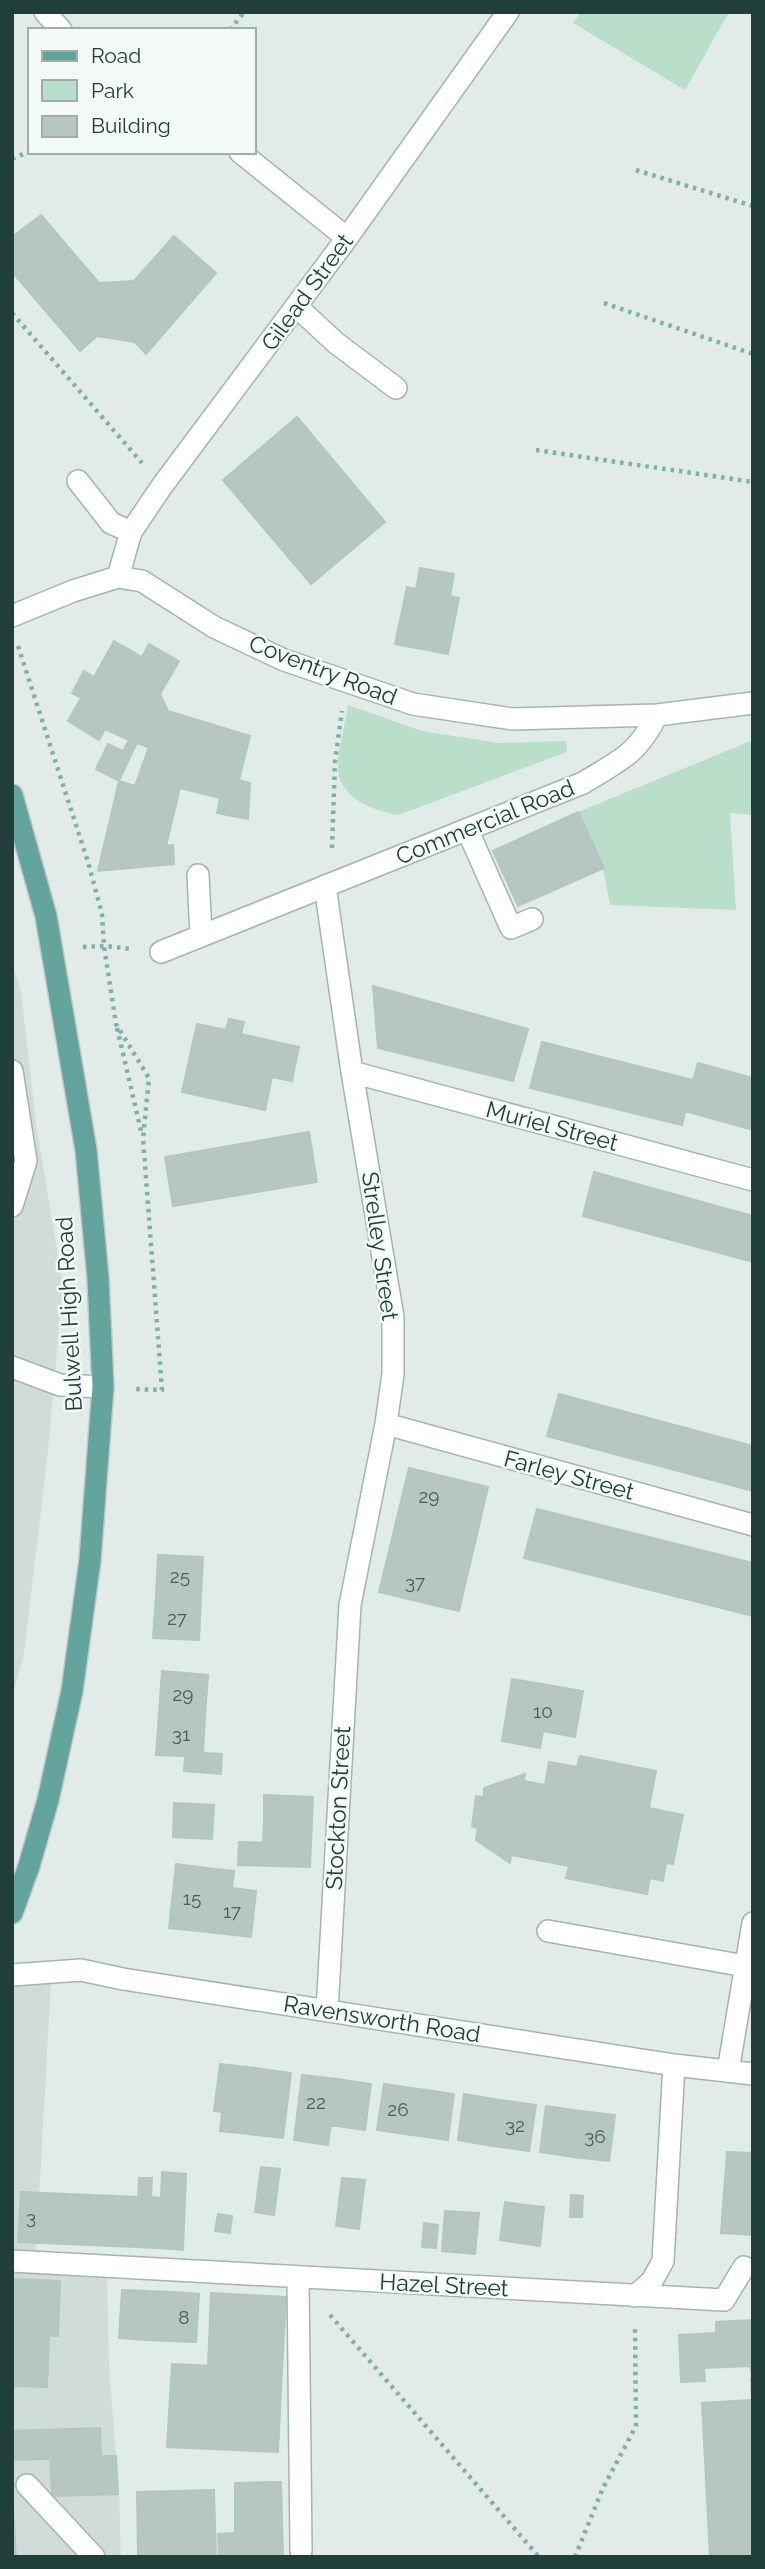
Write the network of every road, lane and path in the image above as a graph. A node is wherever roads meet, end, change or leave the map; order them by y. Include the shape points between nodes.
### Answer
1 (244, 12) edge
2 (508, 12) edge
3 (232, 28) edge
4 (28, 152) edge
5 (242, 154) edge
6 (12, 159) edge
7 (636, 170) dead end
8 (753, 206) edge
9 (347, 238) junction
10 (604, 303) dead end
11 (296, 306) junction
12 (12, 313) edge
13 (753, 354) edge
14 (396, 388) dead end
15 (536, 450) dead end
16 (78, 481) dead end
17 (753, 482) edge
18 (162, 486) junction
19 (131, 532) junction
20 (118, 577) junction
21 (12, 616) edge
22 (16, 641) dead end
23 (753, 703) edge
24 (657, 715) junction
25 (339, 729) dead end
26 (12, 795) edge
27 (467, 830) junction
28 (198, 875) dead end
29 (328, 885) junction
30 (532, 919) dead end
31 (201, 936) junction
32 (104, 946) junction
33 (83, 947) dead end
34 (160, 953) joint
35 (116, 1024) junction
36 (12, 1071) edge
37 (352, 1072) junction
38 (15, 1102) edge
39 (143, 1138) junction
40 (753, 1180) edge
41 (12, 1206) edge
42 (12, 1367) edge
43 (103, 1387) junction
44 (386, 1424) junction
45 (753, 1525) edge
46 (350, 1605) joint
47 (12, 1913) edge
48 (753, 1923) edge
49 (548, 1931) dead end
50 (746, 1966) junction
51 (12, 1975) edge
52 (327, 2011) junction
53 (674, 2065) junction
54 (728, 2071) junction
55 (753, 2074) edge
56 (12, 2261) edge
57 (744, 2267) dead end
58 (298, 2277) junction
59 (635, 2296) junction
60 (27, 2485) dead end
61 (301, 2551) dead end
62 (94, 2557) edge
63 (539, 2557) edge
64 (575, 2557) edge

1 - 3 path
2 - 9 street, Gilead Street
4 - 6 path
5 - 9 street
7 - 8 path
9 - 11 street, Gilead Street
10 - 13 path
11 - 14 street
11 - 18 street, Gilead Street
12 - 18 path
15 - 17 path
16 - 19 street via 111,523
18 - 19 street, Gilead Street
19 - 20 street, Gilead Street
20 - 21 street
20 - 24 street, Coventry Road via 142,581 214,627 284,660 413,704 512,719
22 - 32 path via 88,862 102,914
23 - 24 street
24 - 27 street, Commercial Road via 630,754 583,783
25 - 29 path
26 - 43 main road, Bulwell High Road via 46,916 86,1150
27 - 29 street, Commercial Road
27 - 30 street via 511,928
28 - 31 street
29 - 31 street, Commercial Road
29 - 37 street, Strelley Street
31 - 34 street, Commercial Road
32 - 33 path
32 - 34 path
32 - 35 path
35 - 39 path
35 - 39 path via 149,1078
36 - 38 street
37 - 40 street, Muriel Street
37 - 44 street, Strelley Street via 393,1317 393,1374
38 - 41 street via 26,1161
39 - 43 path via 162,1390
42 - 43 street via 60,1385
43 - 47 main road, Bulwell High Road via 90,1560 72,1691 48,1800
44 - 45 street, Farley Street
44 - 46 street, Strelley Street
46 - 52 street, Stockton Street
48 - 50 street
49 - 50 street
50 - 54 street
51 - 52 street, Ravensworth Road via 81,1970
52 - 53 street, Ravensworth Road
53 - 54 street, Ravensworth Road
53 - 59 street via 663,2261 652,2281
54 - 55 street, Ravensworth Road
56 - 58 street, Hazel Street
57 - 59 street, Hazel Street via 724,2300
58 - 59 street, Hazel Street
58 - 61 street
58 - 63 path
59 - 64 path via 636,2426 603,2488
60 - 62 street

